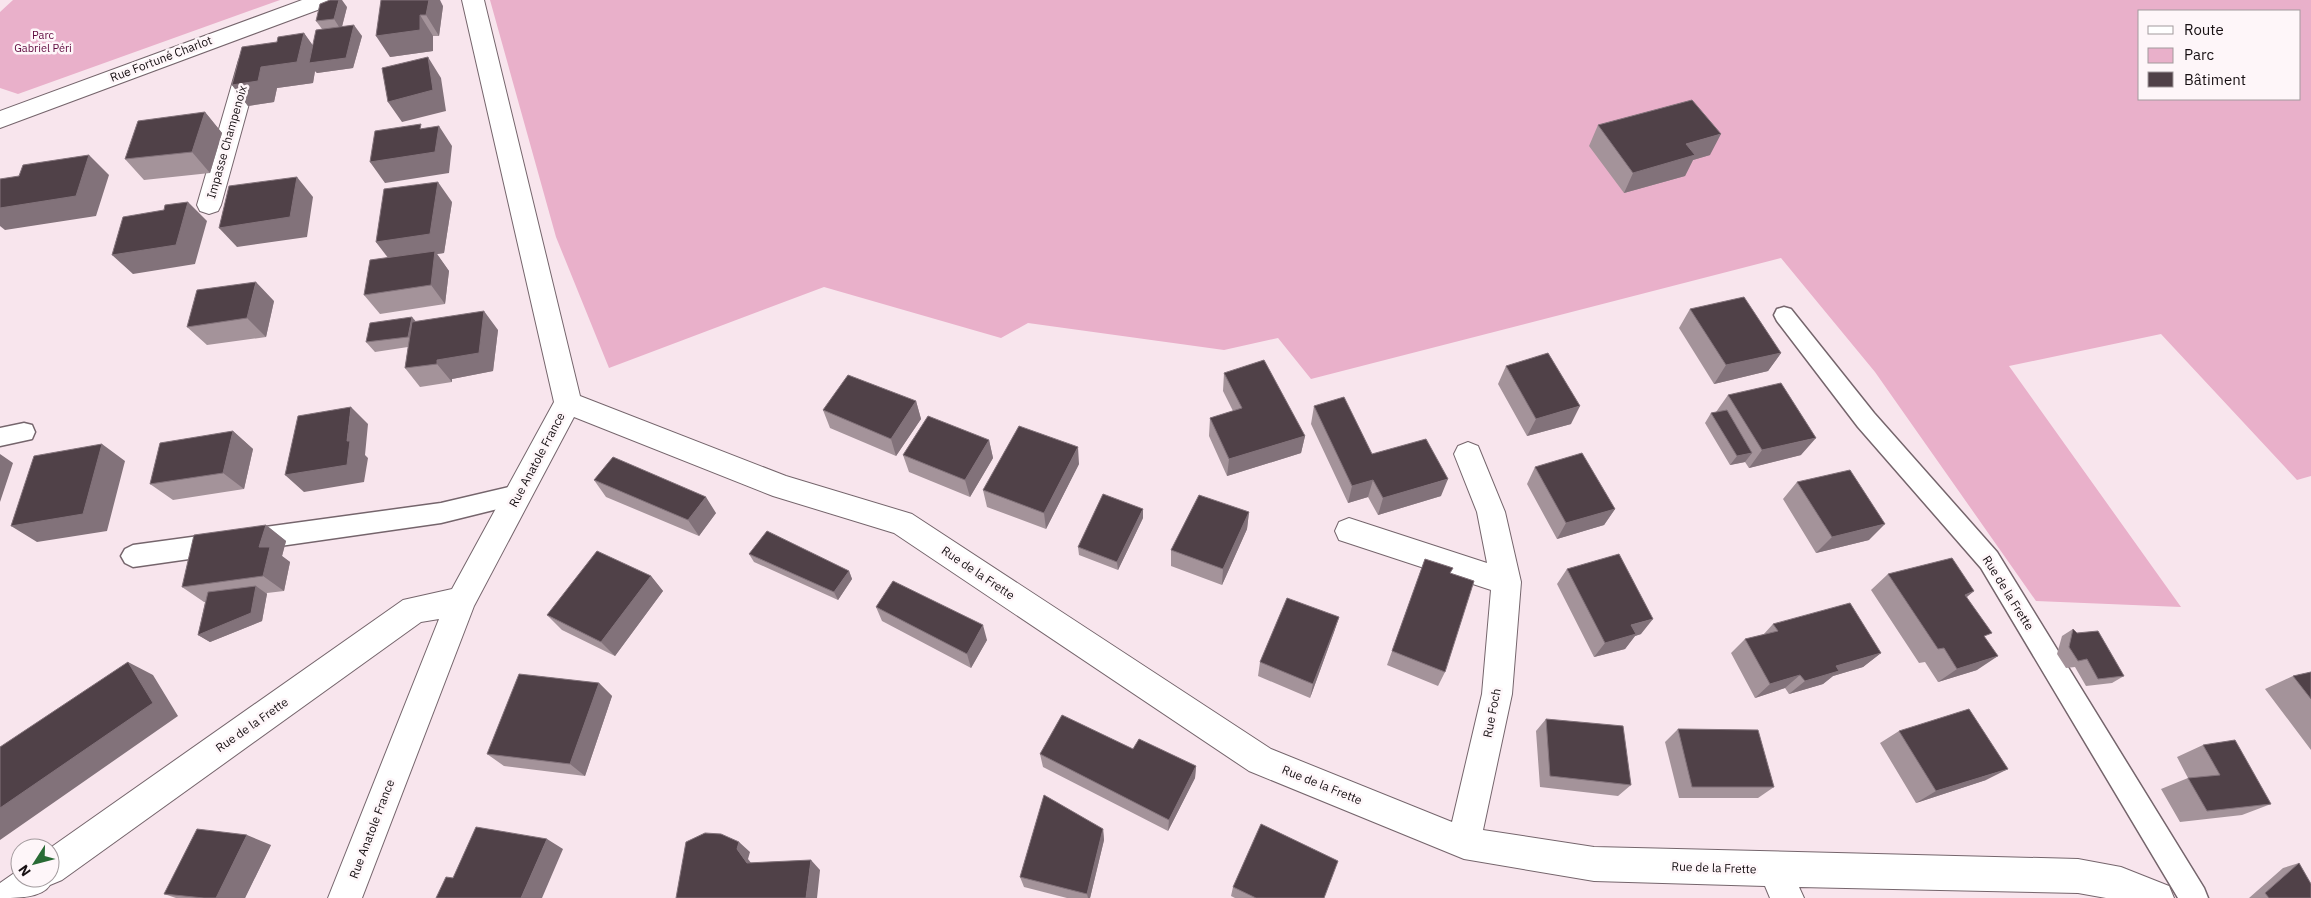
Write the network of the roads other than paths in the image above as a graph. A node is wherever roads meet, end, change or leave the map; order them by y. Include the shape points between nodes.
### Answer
1 (323, 0) edge
2 (473, 0) edge
3 (260, 22) junction
4 (0, 120) edge
5 (209, 205) dead end
6 (1784, 315) dead end
7 (568, 404) junction
8 (24, 432) dead end
9 (0, 437) edge
10 (1468, 454) dead end
11 (518, 495) junction
12 (1349, 531) dead end
13 (134, 556) dead end
14 (1506, 582) junction
15 (461, 601) junction
16 (1464, 843) junction
17 (60, 861) edge
18 (1781, 884) edge
19 (22, 888) edge
20 (8, 898) edge
21 (345, 898) edge
22 (2157, 898) edge
23 (2194, 898) edge

1 - 3 street, Rue Fortuné Charlot
2 - 7 street, Rue Anatole France
3 - 4 street, Rue Fortuné Charlot
3 - 5 street, Impasse Champenoix
6 - 23 lane, Rue de la Frette via 1866,420 1989,560
7 - 11 street, Rue Anatole France
7 - 16 street, Rue de la Frette via 783,487 902,523 1260,760
8 - 9 lane
10 - 14 street, Rue Foch via 1490,512
11 - 13 lane via 441,513
11 - 15 street, Rue Anatole France
12 - 14 street
14 - 16 street, Rue Foch via 1496,694
15 - 17 street, Rue de la Frette via 414,610
15 - 21 street, Rue Anatole France
16 - 18 street, Rue de la Frette via 1594,864
18 - 22 street, Rue de la Frette via 2078,876 2121,884
19 - 20 street

